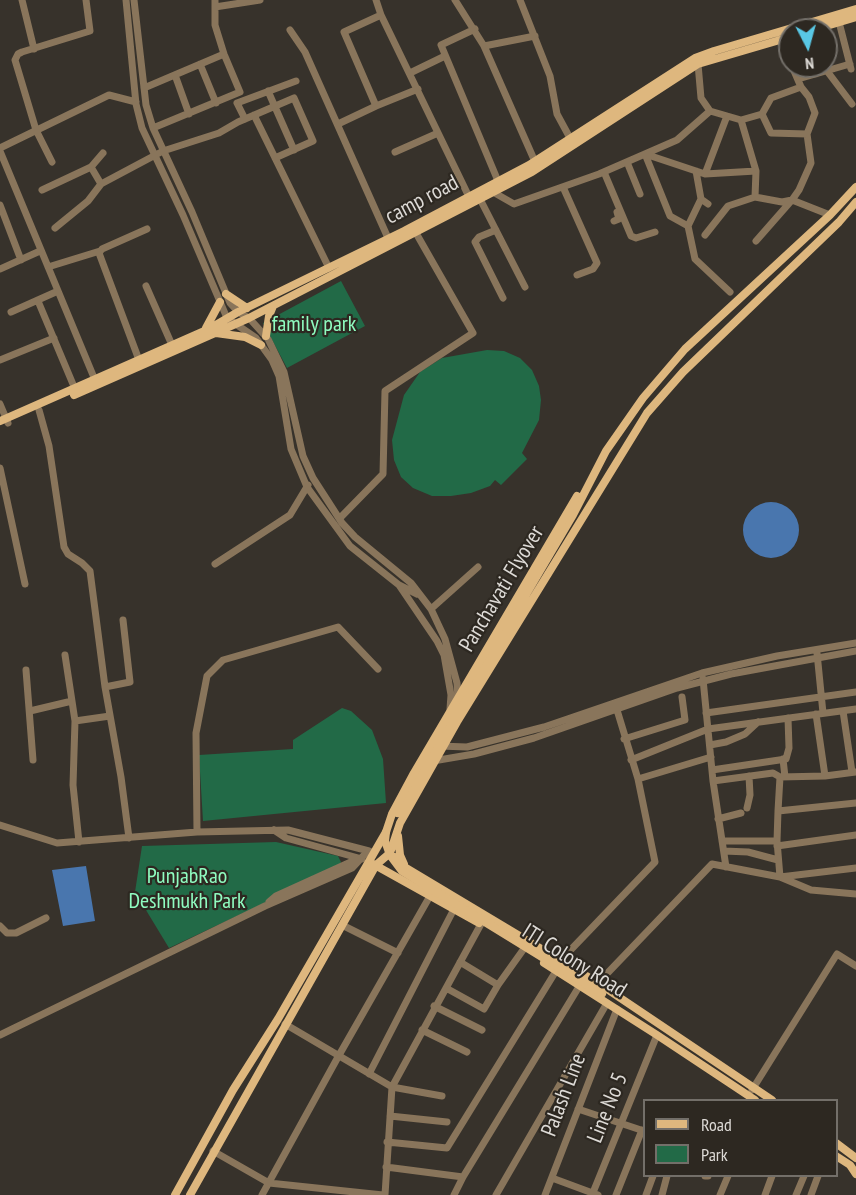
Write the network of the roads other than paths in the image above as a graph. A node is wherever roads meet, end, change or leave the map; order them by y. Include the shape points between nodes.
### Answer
1 (22, 0) edge
2 (86, 0) edge
3 (126, 0) edge
4 (134, 0) edge
5 (260, 0) edge
6 (376, 0) edge
7 (455, 0) edge
8 (520, 0) edge
9 (215, 3) edge
10 (856, 9) edge
11 (381, 15) junction
12 (856, 17) edge
13 (830, 18) edge
14 (839, 22) joint
15 (475, 29) junction
16 (290, 30) dead end
17 (535, 36) junction
18 (778, 36) joint
19 (484, 46) junction
20 (34, 49) junction
21 (224, 54) junction
22 (446, 56) junction
23 (200, 64) junction
24 (698, 64) junction
25 (838, 69) edge
26 (410, 73) junction
27 (175, 75) junction
28 (802, 78) edge
29 (832, 78) edge
30 (798, 79) joint
31 (296, 81) dead end
32 (801, 87) junction
33 (144, 88) junction
34 (418, 89) junction
35 (268, 91) junction
36 (136, 102) junction
37 (216, 103) junction
38 (852, 104) dead end
39 (376, 105) junction
40 (274, 107) junction
41 (710, 111) junction
42 (189, 114) junction
43 (762, 114) junction
44 (254, 115) junction
45 (727, 116) junction
46 (245, 119) junction
47 (741, 120) junction
48 (601, 123) junction
49 (338, 124) junction
50 (153, 128) junction
51 (36, 130) junction
52 (438, 133) junction
53 (807, 134) junction
54 (570, 138) junction
55 (0, 149) edge
56 (294, 150) junction
57 (163, 151) junction
58 (395, 152) dead end
59 (103, 153) dead end
60 (645, 154) junction
61 (154, 156) junction
62 (275, 158) junction
63 (52, 162) dead end
64 (627, 162) junction
65 (537, 164) junction
66 (91, 167) junction
67 (696, 171) junction
68 (756, 171) junction
69 (601, 173) junction
70 (705, 174) junction
71 (498, 181) junction
72 (101, 184) junction
73 (563, 187) junction
74 (856, 187) edge
75 (42, 190) dead end
76 (494, 192) junction
77 (640, 194) dead end
78 (755, 197) junction
79 (480, 199) junction
80 (700, 199) junction
81 (470, 200) junction
82 (792, 200) junction
83 (856, 202) edge
84 (708, 204) dead end
85 (0, 205) edge
86 (830, 214) junction
87 (614, 221) dead end
88 (839, 222) junction
89 (688, 226) junction
90 (55, 228) dead end
91 (147, 229) dead end
92 (496, 230) junction
93 (655, 232) dead end
94 (416, 233) junction
95 (810, 234) junction
96 (705, 235) dead end
97 (388, 238) junction
98 (756, 242) dead end
99 (818, 242) junction
100 (100, 251) junction
101 (40, 252) junction
102 (21, 260) junction
103 (48, 267) junction
104 (329, 268) junction
105 (0, 269) edge
106 (577, 275) dead end
107 (146, 286) dead end
108 (525, 286) dead end
109 (58, 291) junction
110 (730, 292) dead end
111 (223, 298) junction
112 (502, 298) dead end
113 (38, 301) junction
114 (273, 306) junction
115 (247, 308) junction
116 (11, 312) dead end
117 (238, 312) junction
118 (227, 318) junction
119 (249, 318) junction
120 (236, 323) junction
121 (204, 331) junction
122 (216, 333) junction
123 (54, 338) junction
124 (264, 341) junction
125 (172, 345) junction
126 (0, 360) edge
127 (139, 360) junction
128 (95, 380) junction
129 (75, 389) junction
130 (0, 405) edge
131 (39, 411) junction
132 (4, 422) edge
133 (0, 468) edge
134 (313, 477) junction
135 (307, 487) junction
136 (587, 487) junction
137 (340, 518) junction
138 (215, 564) dead end
139 (478, 567) dead end
140 (25, 584) dead end
141 (399, 585) junction
142 (419, 595) junction
143 (430, 609) junction
144 (123, 620) dead end
145 (856, 643) edge
146 (816, 649) junction
147 (856, 651) edge
148 (65, 655) dead end
149 (818, 658) junction
150 (378, 669) dead end
151 (26, 670) dead end
152 (703, 677) junction
153 (105, 687) junction
154 (856, 692) edge
155 (682, 697) dead end
156 (822, 697) junction
157 (72, 701) junction
158 (856, 709) edge
159 (454, 710) junction
160 (617, 710) junction
161 (30, 711) junction
162 (843, 711) junction
163 (706, 713) junction
164 (820, 713) junction
165 (110, 716) junction
166 (583, 717) junction
167 (788, 718) junction
168 (75, 721) junction
169 (458, 722) junction
170 (758, 722) junction
171 (708, 729) junction
172 (624, 739) junction
173 (710, 745) junction
174 (440, 747) junction
175 (711, 757) junction
176 (631, 759) junction
177 (783, 759) junction
178 (33, 760) dead end
179 (432, 761) junction
180 (712, 770) junction
181 (854, 772) edge
182 (750, 776) junction
183 (825, 776) junction
184 (783, 777) junction
185 (638, 779) junction
186 (713, 781) junction
187 (856, 802) edge
188 (747, 808) dead end
189 (778, 811) junction
190 (741, 813) dead end
191 (718, 819) junction
192 (400, 824) junction
193 (0, 825) edge
194 (197, 832) junction
195 (856, 835) edge
196 (129, 838) junction
197 (722, 840) junction
198 (79, 842) junction
199 (777, 843) junction
200 (724, 851) junction
201 (390, 852) junction
202 (369, 858) junction
203 (778, 860) junction
204 (726, 867) junction
205 (406, 868) junction
206 (856, 868) edge
207 (780, 877) junction
208 (856, 894) edge
209 (430, 896) junction
210 (454, 909) junction
211 (46, 918) dead end
212 (481, 924) junction
213 (342, 925) junction
214 (0, 926) edge
215 (334, 931) junction
216 (523, 950) junction
217 (398, 953) junction
218 (560, 961) junction
219 (460, 962) junction
220 (856, 966) edge
221 (556, 970) junction
222 (598, 983) junction
223 (498, 985) junction
224 (580, 986) junction
225 (446, 988) junction
226 (609, 1003) junction
227 (434, 1006) junction
228 (285, 1024) junction
229 (422, 1030) junction
230 (482, 1030) dead end
231 (0, 1035) edge
232 (657, 1035) junction
233 (467, 1052) dead end
234 (338, 1057) junction
235 (369, 1074) junction
236 (392, 1087) junction
237 (752, 1095) edge
238 (442, 1096) dead end
239 (578, 1109) junction
240 (390, 1116) junction
241 (447, 1122) dead end
242 (621, 1123) junction
243 (643, 1131) edge
244 (387, 1142) junction
245 (838, 1144) edge
246 (213, 1151) junction
247 (838, 1157) edge
248 (856, 1158) edge
249 (386, 1167) junction
250 (856, 1173) edge
251 (463, 1176) junction
252 (653, 1177) edge
253 (667, 1177) edge
254 (728, 1177) edge
255 (772, 1177) edge
256 (804, 1177) edge
257 (818, 1177) edge
258 (552, 1178) junction
259 (269, 1183) junction
260 (594, 1194) edge
261 (175, 1195) edge
262 (190, 1195) edge
263 (262, 1195) edge
264 (384, 1195) edge
265 (454, 1195) edge
266 (496, 1195) edge
267 (545, 1195) edge
268 (616, 1195) edge
269 (646, 1195) edge
270 (663, 1195) edge
271 (720, 1195) edge
272 (765, 1195) edge
273 (796, 1195) edge
274 (811, 1195) edge

1 - 20 street
2 - 20 street via 90,31
3 - 36 street
4 - 33 street
5 - 9 street
6 - 11 street
7 - 15 street
8 - 17 street
9 - 21 street via 214,22
10 - 13 main road, camp road
11 - 26 street
11 - 39 street via 344,32
12 - 14 main road
14 - 25 street via 851,67
15 - 19 street
15 - 22 street via 441,45
16 - 49 street via 305,52
17 - 19 street
17 - 54 street via 550,76 557,114
18 - 24 main road, camp road
18 - 48 main road, camp road via 695,58
19 - 65 street
20 - 51 street via 18,54 15,60
21 - 23 street
21 - 37 street via 240,92
22 - 26 street
22 - 71 street
23 - 27 street
23 - 37 street
24 - 41 street via 701,98
24 - 48 main road, camp road
26 - 34 street
27 - 33 street
27 - 42 street
28 - 30 street
29 - 38 street
30 - 32 street
31 - 35 street
32 - 43 street via 771,98
32 - 53 street via 814,113
33 - 50 street
34 - 39 street
34 - 52 street
35 - 40 street
35 - 46 street via 237,103
36 - 51 street via 109,95
36 - 61 street
37 - 42 street
39 - 49 street
40 - 44 street
40 - 56 street
40 - 56 street via 294,98 313,141
41 - 45 street
41 - 60 street via 677,140
42 - 50 street
43 - 47 street
43 - 53 street via 771,133
44 - 46 street
44 - 62 street
45 - 47 street
45 - 70 street
46 - 57 street via 219,133
47 - 68 street
48 - 54 main road, camp road
48 - 65 main road, camp road
49 - 97 street
50 - 57 street
51 - 55 street
51 - 63 street
52 - 58 street
52 - 81 street
53 - 82 street via 811,163
54 - 65 main road, camp road
55 - 101 street
56 - 62 street
57 - 61 street
57 - 111 street via 192,212
59 - 66 street
60 - 64 street
60 - 67 street
60 - 89 street via 670,216
61 - 72 street
61 - 111 street
62 - 104 street
64 - 69 street
64 - 77 street
65 - 71 main road, camp road
65 - 76 main road, camp road
66 - 72 street
66 - 75 street
67 - 70 street
67 - 80 street
68 - 70 street
68 - 78 street
69 - 73 street
69 - 87 street via 619,217
69 - 93 street via 631,236
71 - 81 main road, camp road
72 - 90 street via 88,201
73 - 76 street via 514,204
73 - 106 street via 597,263 593,269
74 - 86 main road
76 - 79 main road, camp road
78 - 82 street
78 - 96 street via 728,207
79 - 81 main road, camp road
79 - 92 street
80 - 84 street
80 - 89 street
81 - 94 main road, camp road
81 - 97 main road, camp road
82 - 86 street
82 - 98 street
83 - 88 main road
85 - 102 street
86 - 88 main road
86 - 95 main road
88 - 99 main road
89 - 110 street via 695,259
91 - 100 street
92 - 108 street
92 - 112 street via 475,242
94 - 114 main road, camp road
94 - 137 street via 473,333 385,391 382,474
95 - 99 main road
95 - 136 main road via 672,363 606,451
97 - 104 main road, camp road
99 - 169 main road via 647,412
100 - 103 street
100 - 127 street
101 - 102 street
101 - 103 street
102 - 105 street
103 - 109 street
104 - 115 main road, camp road
107 - 125 street
109 - 113 street
109 - 128 street
111 - 115 main road
111 - 117 street
111 - 118 street
111 - 121 main road
113 - 116 street
113 - 123 street
114 - 119 main road, camp road
114 - 124 main road
115 - 117 main road, camp road
117 - 118 main road, camp road
117 - 119 street
118 - 120 street
118 - 121 main road, camp road
119 - 120 main road, camp road
119 - 124 street
120 - 122 main road, camp road
120 - 124 street
121 - 125 main road, camp road
122 - 124 main road
122 - 131 main road, camp road
123 - 126 street
123 - 129 street
124 - 134 street via 284,372 300,449
124 - 135 street via 279,376 291,449
125 - 127 main road, camp road
127 - 128 main road, camp road
128 - 129 main road, camp road
129 - 132 main road, camp road
130 - 132 street
131 - 132 main road, camp road
131 - 153 street via 49,446 64,547 90,571
133 - 140 street
134 - 135 street
134 - 137 street
135 - 138 street via 290,515
135 - 141 street via 344,539
136 - 159 main road
136 - 159 main road, Panchavati Flyover, bridge via 578,496
137 - 142 street via 355,537 407,580
139 - 143 street
141 - 142 street
141 - 159 street, Panchavati Flyover via 444,656
142 - 143 street
143 - 159 street via 448,649 457,683
144 - 153 street via 130,682
145 - 146 street
146 - 149 street
146 - 152 street
147 - 149 street
148 - 157 street
149 - 152 street
149 - 156 street
150 - 194 street via 338,627 223,660 207,676 196,733
151 - 161 street
152 - 160 street
152 - 163 street
152 - 166 street
153 - 165 street
154 - 156 street
155 - 172 street via 685,720
156 - 163 street
156 - 164 street
157 - 161 street
157 - 168 street
158 - 162 street
159 - 169 street
159 - 174 main road
159 - 226 main road, Panchavati Flyover, bridge via 392,814 385,841 390,855 402,871
160 - 166 street
160 - 172 street
161 - 178 street
162 - 164 street
162 - 181 street
163 - 171 street
164 - 167 street
164 - 183 street
165 - 168 street
165 - 196 street
166 - 174 street via 467,747
166 - 179 street via 534,738
167 - 170 street
167 - 177 street via 789,748
168 - 198 street via 73,785
169 - 174 main road
170 - 171 street
170 - 173 street via 745,734
171 - 173 street
171 - 176 street
172 - 176 street
173 - 175 street
174 - 179 main road
175 - 180 street
175 - 185 street
176 - 185 street
177 - 180 street
177 - 184 street
179 - 192 main road
179 - 202 main road
180 - 186 street
181 - 183 street
182 - 184 street via 773,773
182 - 186 street
182 - 188 street
183 - 184 street
184 - 189 street
185 - 218 street via 655,862
186 - 191 street
187 - 189 street
189 - 199 street
190 - 191 street
191 - 197 street
192 - 201 main road
192 - 205 main road via 398,841
193 - 198 street via 57,843
194 - 196 street
194 - 202 street via 288,830
195 - 199 street
196 - 198 street
197 - 199 street
197 - 200 street
199 - 203 street
200 - 203 street
200 - 204 street
201 - 202 main road
201 - 202 main road
201 - 205 main road
202 - 209 main road, ITI Colony Road
202 - 213 main road
202 - 215 main road
202 - 231 street
203 - 207 street
204 - 207 street
204 - 222 street via 712,864
205 - 218 main road
206 - 207 street
207 - 208 street via 811,890
209 - 210 main road, ITI Colony Road
209 - 217 street
210 - 212 main road, ITI Colony Road
210 - 235 street
211 - 214 street via 16,933 7,933
212 - 216 main road, ITI Colony Road
212 - 219 street
213 - 215 main road
213 - 217 street
215 - 228 main road
215 - 261 main road via 233,1090
216 - 221 main road, ITI Colony Road
216 - 223 street
217 - 234 street
218 - 222 main road
219 - 223 street
219 - 225 street
220 - 237 street via 837,954
221 - 224 main road, ITI Colony Road
221 - 244 street via 447,1148
222 - 237 main road
223 - 225 street via 484,1009
224 - 226 main road, ITI Colony Road
224 - 251 street
225 - 227 street
226 - 232 main road, ITI Colony Road
226 - 239 street, Palash Line
226 - 266 street
227 - 229 street
227 - 230 street
228 - 234 street
228 - 246 main road
229 - 233 street
229 - 236 street
232 - 237 main road, ITI Colony Road
232 - 242 street, Line No 5
234 - 235 street
234 - 259 street
235 - 236 street
236 - 238 street
236 - 240 street
239 - 242 street
239 - 258 street, Palash Line
240 - 241 street
240 - 244 street
242 - 243 street
242 - 260 street, Line No 5
243 - 268 street
244 - 249 street
245 - 248 main road
246 - 259 street
246 - 262 main road
247 - 250 main road
249 - 251 street
249 - 264 street
251 - 265 street
252 - 269 street
253 - 270 street
254 - 271 street
255 - 272 street
256 - 273 street
257 - 274 street
258 - 260 street
258 - 267 street, Palash Line
259 - 263 street
259 - 264 street

